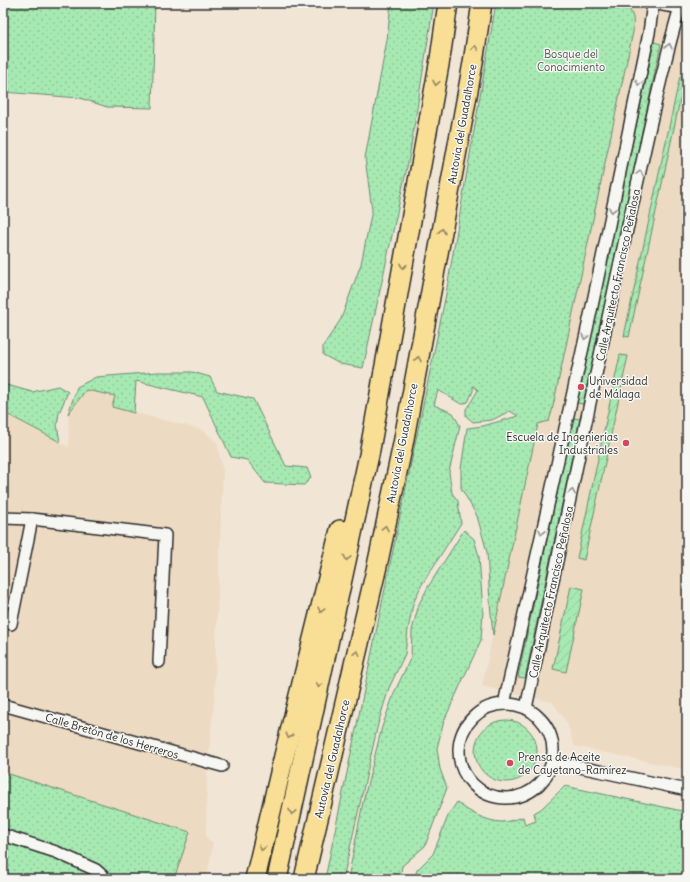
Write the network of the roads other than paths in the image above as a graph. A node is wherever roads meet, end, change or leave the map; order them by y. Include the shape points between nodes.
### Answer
1 (448, 3) edge
2 (482, 3) edge
3 (653, 3) edge
4 (683, 6) edge
5 (394, 314) junction
6 (6, 519) edge
7 (32, 520) junction
8 (11, 624) dead end
9 (159, 662) dead end
10 (504, 704) junction
11 (3, 705) edge
12 (526, 708) junction
13 (552, 761) junction
14 (222, 766) dead end
15 (326, 786) junction
16 (687, 790) edge
17 (3, 835) edge
18 (106, 879) edge
19 (255, 879) edge
20 (277, 879) edge
21 (304, 879) edge
22 (308, 879) edge

1 -> 5 highway
15 -> 2 highway, Autovía del Guadalhorce via 403,444
3 - 4 street via 666,7
3 -> 10 street, Calle Arquitecto Francisco Peñalosa via 591,311
12 -> 4 street, Calle Arquitecto Francisco Peñalosa via 608,316 665,63
5 -> 19 highway
5 -> 20 highway via 367,463
6 - 7 street
7 - 8 street
7 - 9 street via 165,535
10 - 12 street
10 - 13 street via 488,707 475,715 465,728 459,743 459,759 464,774 474,786 487,795 503,799 519,797 533,790 544,779
11 - 14 street, Calle Bretón de los Herreros
12 - 13 street via 546,725 551,738
13 - 16 street
15 - 21 highway, Autovía del Guadalhorce
15 - 22 highway
17 - 18 street via 56,852 96,870

